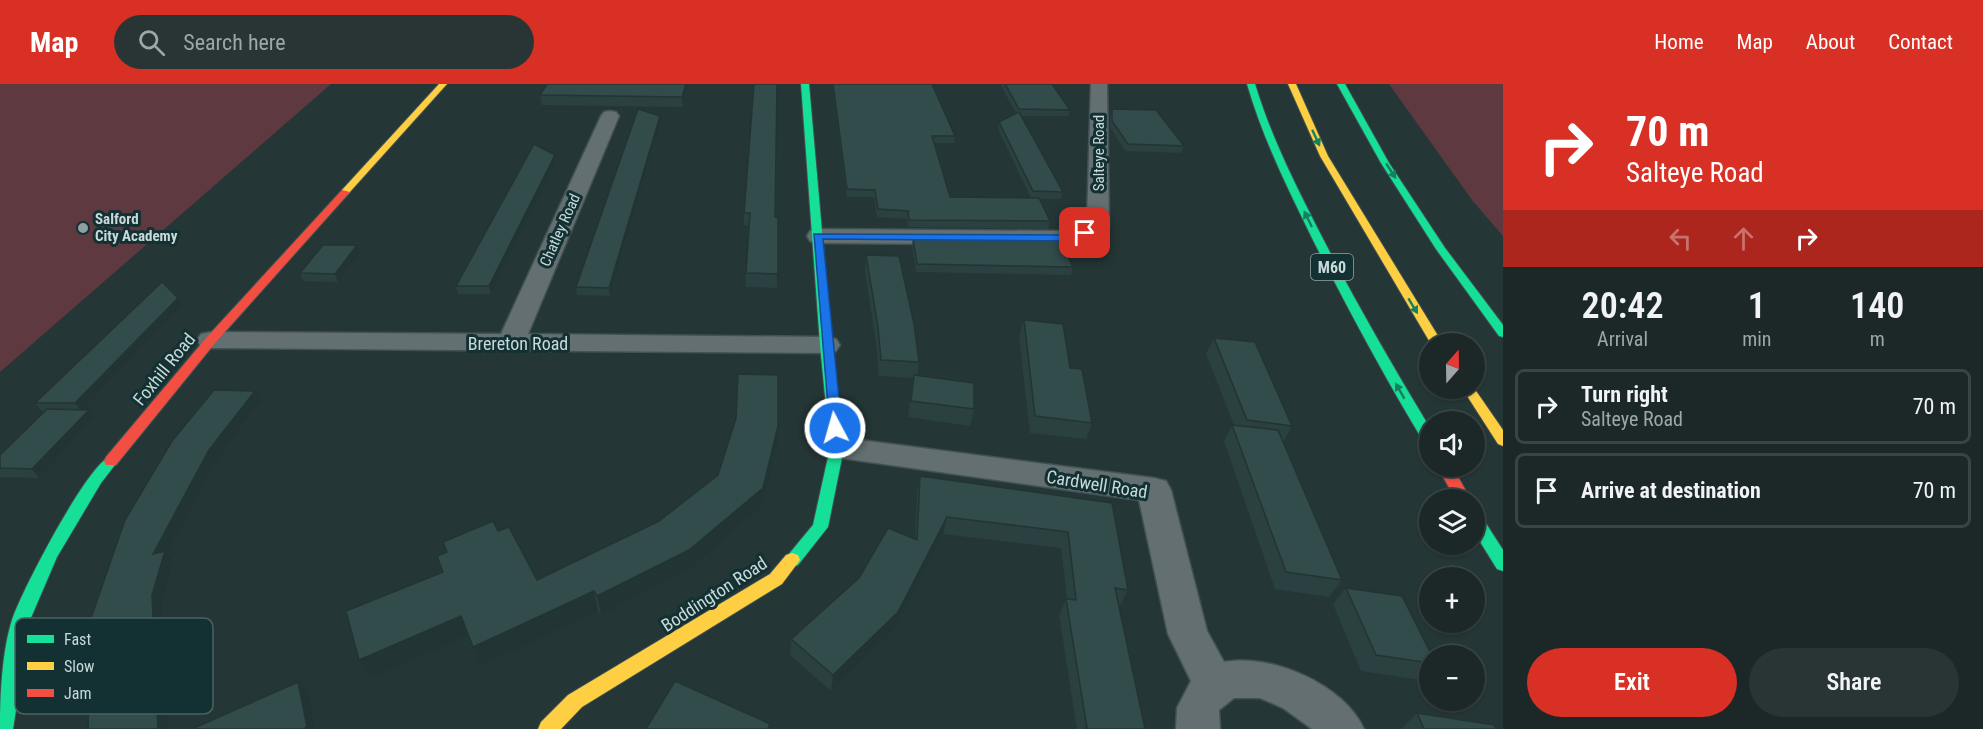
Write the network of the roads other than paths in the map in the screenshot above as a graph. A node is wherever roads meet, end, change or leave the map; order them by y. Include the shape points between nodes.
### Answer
1 (443, 84) edge
2 (805, 84) edge
3 (1099, 84) edge
4 (1251, 84) edge
5 (1292, 84) edge
6 (1341, 84) edge
7 (610, 116) dead end
8 (818, 236) junction
9 (1430, 333) edge
10 (1503, 333) edge
11 (211, 340) junction
12 (511, 343) junction
13 (826, 345) junction
14 (1475, 399) edge
15 (1419, 422) edge
16 (1503, 441) edge
17 (837, 448) junction
18 (1485, 535) edge
19 (1503, 564) edge
20 (22, 618) edge
21 (15, 656) edge
22 (1215, 686) junction
23 (3, 729) edge
24 (548, 729) edge
25 (1197, 729) edge
26 (1342, 729) edge

1 - 11 main road, Foxhill Road
2 - 8 main road, Boddington Road
3 - 8 street, Salteye Road via 1098,226 1066,238
15 -> 4 main road, M60 via 1311,226 1275,151
5 -> 9 main road, M60 via 1324,156
6 -> 10 main road via 1385,163 1441,249
7 - 12 street, Chatley Road
8 - 13 main road, Boddington Road
11 - 12 street, Brereton Road
11 - 20 main road, Foxhill Road via 96,479 50,555
12 - 13 street, Brereton Road
13 - 17 main road, Boddington Road
14 - 16 main road
17 - 22 street, Cardwell Road via 1154,490 1188,634
17 - 24 main road, Boddington Road via 820,527 776,579 575,701
18 - 19 main road
21 - 23 main road, Foxhill Road
22 - 25 street via 1201,699
22 - 26 street via 1233,679 1281,685 1330,715

